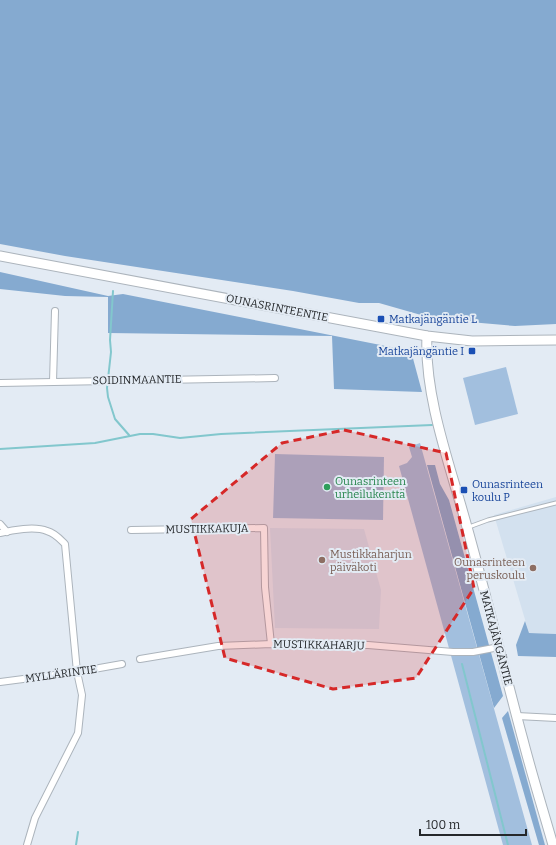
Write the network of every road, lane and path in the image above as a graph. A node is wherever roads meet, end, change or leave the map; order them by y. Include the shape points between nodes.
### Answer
1 (0, 256) edge
2 (55, 311) dead end
3 (427, 336) junction
4 (556, 340) edge
5 (275, 378) dead end
6 (53, 382) junction
7 (0, 383) edge
8 (556, 503) edge
9 (0, 524) edge
10 (468, 528) junction
11 (131, 530) dead end
12 (7, 532) junction
13 (0, 533) edge
14 (271, 644) junction
15 (499, 647) junction
16 (140, 658) dead end
17 (122, 664) dead end
18 (77, 672) junction
19 (0, 682) edge
20 (517, 716) junction
21 (556, 718) edge
22 (27, 845) edge
23 (553, 845) edge

1 - 3 street, OUNASRINTEENTIE
2 - 6 street
3 - 4 street, OUNASRINTEENTIE via 472,341
3 - 10 street, MATKAJÄNGÄNTIE via 430,384
5 - 6 street, SOIDINMAANTIE
6 - 7 street, SOIDINMAANTIE
8 - 10 lane via 488,520
9 - 12 street
10 - 15 street, MATKAJÄNGÄNTIE
11 - 14 street, MUSTIKKAKUJA via 264,528 265,587
12 - 13 street
12 - 18 street via 46,530 65,544
14 - 15 street, MUSTIKKAHARJU via 368,645 453,652 473,652
14 - 16 street, MUSTIKKAHARJU via 218,646
15 - 20 street, MATKAJÄNGÄNTIE
17 - 18 street, MYLLÄRINTIE
18 - 19 street, MYLLÄRINTIE
18 - 22 street via 82,695 78,733 35,818
20 - 21 street
20 - 23 street, MATKAJÄNGÄNTIE

